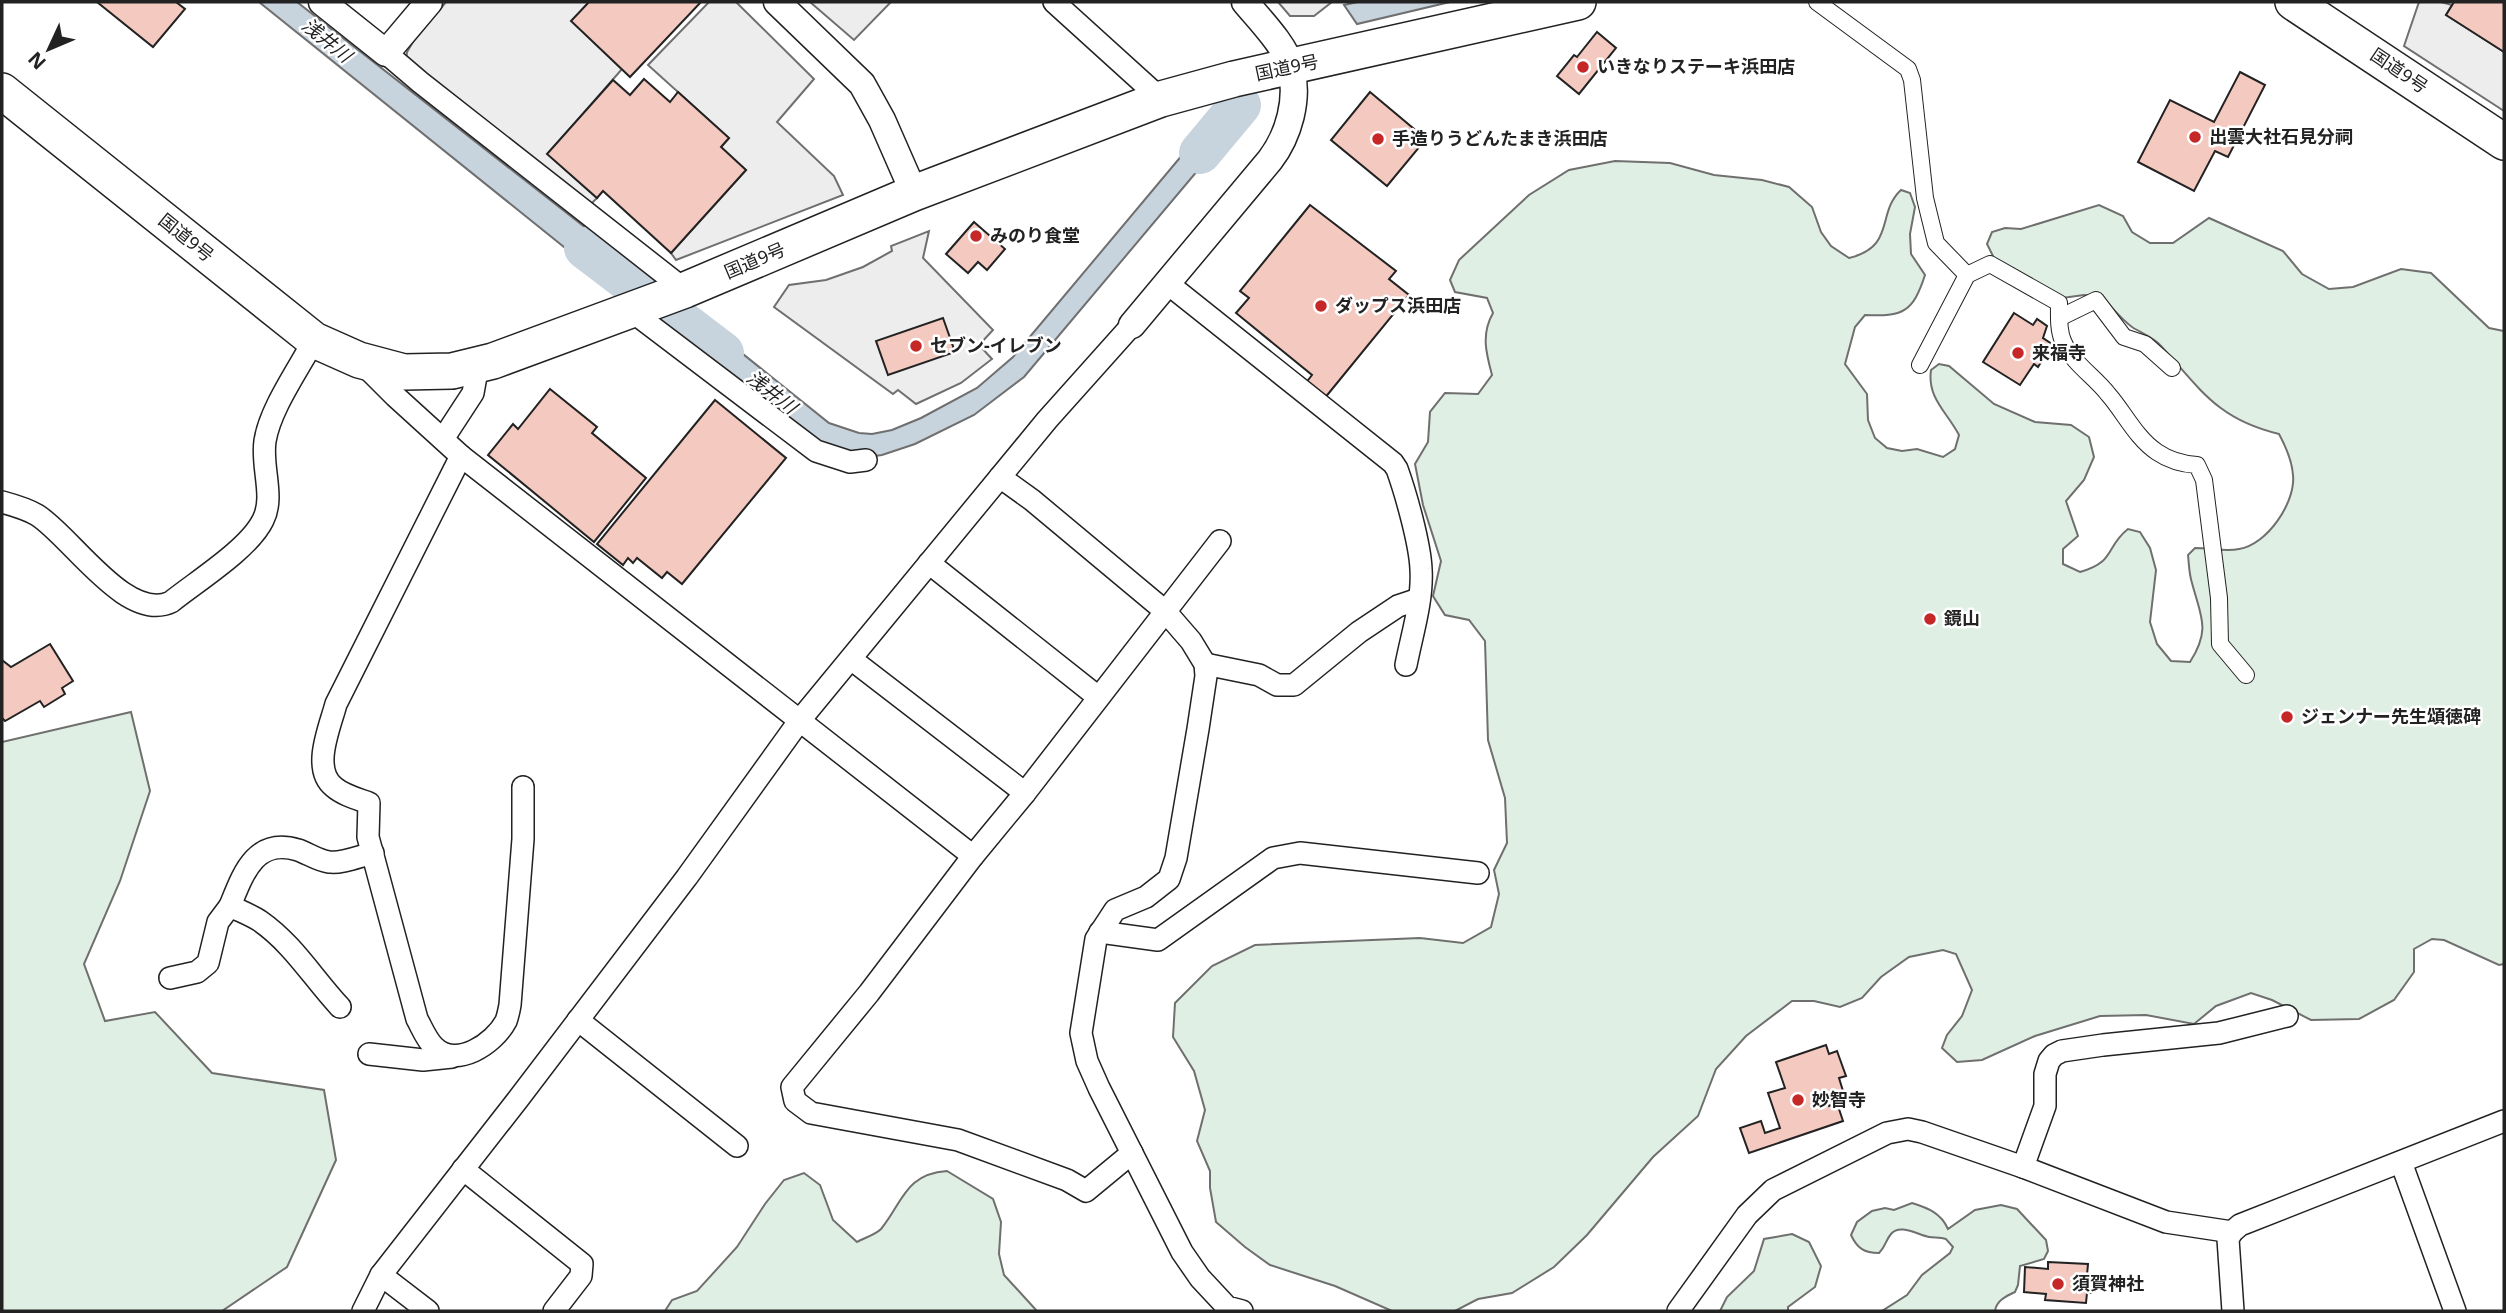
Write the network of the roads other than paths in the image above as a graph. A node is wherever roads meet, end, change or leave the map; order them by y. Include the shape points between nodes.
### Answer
1 (322, 2) edge
2 (429, 2) edge
3 (777, 2) edge
4 (1055, 2) edge
5 (1245, 2) edge
6 (1578, 2) edge
7 (1817, 2) edge
8 (2292, 2) edge
9 (386, 53) junction
10 (1291, 67) junction
11 (2, 91) edge
12 (1161, 99) junction
13 (2504, 142) edge
14 (914, 193) junction
15 (1967, 275) junction
16 (1167, 283) junction
17 (656, 301) junction
18 (2059, 318) junction
19 (1132, 325) joint
20 (314, 340) junction
21 (359, 360) junction
22 (478, 365) junction
23 (1920, 365) dead end
24 (2172, 368) dead end
25 (443, 439) junction
26 (461, 456) junction
27 (866, 460) dead end
28 (1000, 477) junction
29 (2, 502) edge
30 (1220, 541) dead end
31 (929, 564) junction
32 (1419, 599) junction
33 (1165, 611) junction
34 (851, 659) junction
35 (1205, 664) junction
36 (1406, 664) dead end
37 (2246, 675) dead end
38 (1098, 697) junction
39 (800, 720) junction
40 (523, 787) dead end
41 (1025, 793) junction
42 (373, 853) junction
43 (973, 856) junction
44 (1478, 873) dead end
45 (230, 906) junction
46 (1100, 932) junction
47 (170, 978) dead end
48 (340, 1007) dead end
49 (2287, 1016) dead end
50 (578, 1020) junction
51 (369, 1054) dead end
52 (452, 1057) junction
53 (2504, 1121) edge
54 (737, 1146) dead end
55 (1132, 1153) junction
56 (2401, 1162) junction
57 (2023, 1167) junction
58 (463, 1169) junction
59 (2232, 1232) junction
60 (381, 1275) junction
61 (363, 1311) edge
62 (428, 1311) edge
63 (554, 1311) edge
64 (1242, 1311) edge
65 (1678, 1311) edge
66 (2233, 1311) edge
67 (2455, 1311) edge

1 - 9 street
2 - 9 street
3 - 14 street via 862,84
4 - 12 street
5 - 10 street
6 - 10 highway, 国道9号
7 - 15 street via 1908,69 1925,198 1936,243
8 - 13 highway, 国道9号
9 - 17 street
10 - 12 highway, 国道9号
10 - 16 street via 1292,110 1284,140
11 - 20 highway, 国道9号
12 - 14 highway, 国道9号
14 - 17 highway, 国道9号
15 - 18 street via 1990,264 2059,303
15 - 23 street
16 - 19 street
16 - 32 street via 1393,463 1420,555
17 - 22 highway, 国道9号
17 - 27 street via 816,451 850,463
18 - 24 street via 2096,300 2124,337 2145,344
18 - 37 street via 2069,350 2137,433 2155,451 2180,464 2197,465 2204,480 2220,644
19 - 28 street
20 - 21 highway, 国道9号
20 - 29 street via 268,427 263,457 268,509 258,529 171,602 153,607 135,599 107,580 39,516
21 - 22 highway, 国道9号 via 404,372 452,371
21 - 25 street
22 - 25 street via 473,394
25 - 26 street
26 - 39 street
26 - 42 street via 336,704 325,744 326,779 335,789 369,803 368,837
28 - 31 street
28 - 33 street
30 - 33 street
31 - 34 street
31 - 38 street
32 - 35 street via 1398,606 1359,632 1294,685 1277,685 1259,675
32 - 36 street
33 - 35 street
33 - 38 street
34 - 39 street
34 - 41 street
35 - 46 street via 1198,729 1170,879 1146,897 1115,910
38 - 41 street
39 - 43 street
39 - 50 street
40 - 52 street via 508,1013 502,1027 485,1044
41 - 43 street
42 - 45 street via 329,862 295,849 271,848 251,862
42 - 52 street via 417,1019 435,1049
43 - 55 street via 792,1087 794,1101 811,1113 958,1140 1086,1191
44 - 46 street via 1300,853 1273,858 1158,940
45 - 47 street via 218,922 208,963 197,972
45 - 48 street via 280,936
46 - 55 street via 1090,964 1081,1033 1087,1061
49 - 57 street via 2219,1033 2054,1055 2045,1074 2045,1106
50 - 54 street
50 - 58 street
51 - 52 street via 423,1060
53 - 56 street
55 - 64 street via 1200,1278 1227,1307
56 - 59 street
56 - 67 street
57 - 59 street via 2166,1222
57 - 65 street via 1922,1132 1886,1133 1773,1191 1747,1215
58 - 60 street
58 - 63 street via 582,1264 581,1276
59 - 66 street via 2227,1248
60 - 61 street
60 - 62 street

